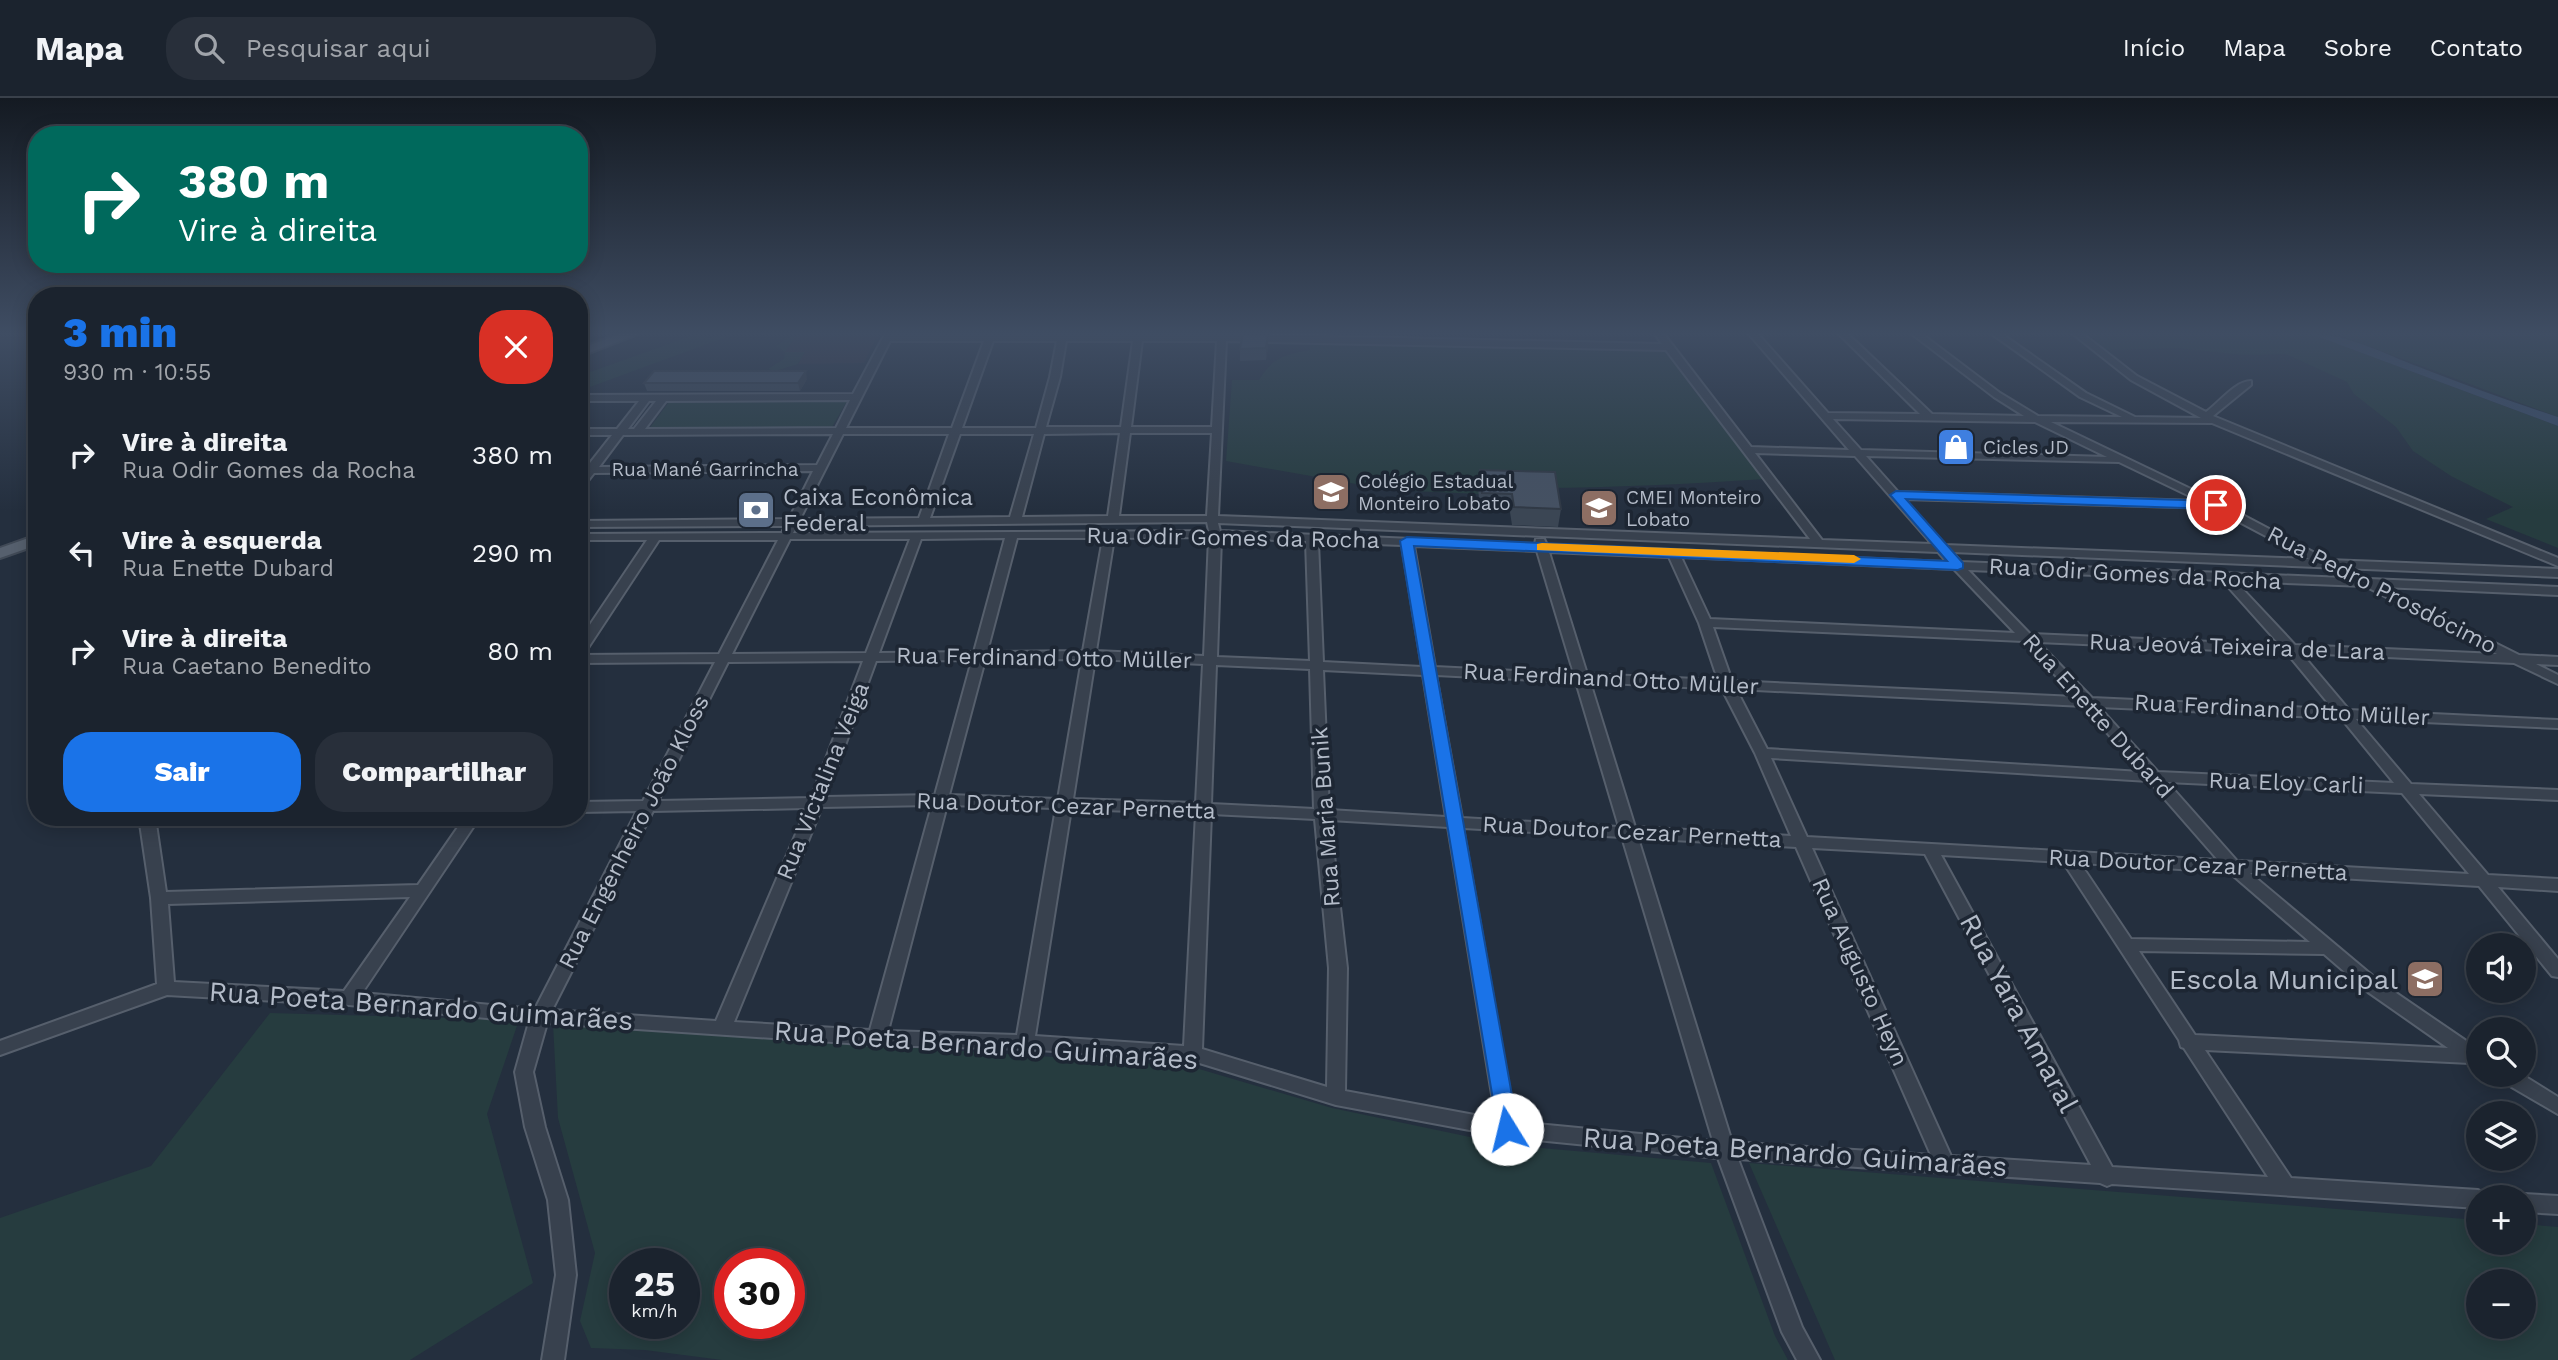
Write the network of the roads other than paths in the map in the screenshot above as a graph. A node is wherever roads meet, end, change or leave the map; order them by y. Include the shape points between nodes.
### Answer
1 (860, 393) edge
2 (970, 393) edge
3 (1050, 393) edge
4 (1131, 393) edge
5 (1219, 393) edge
6 (1705, 393) edge
7 (1807, 393) edge
8 (1904, 393) edge
9 (1994, 393) edge
10 (2082, 393) edge
11 (2162, 393) edge
12 (2230, 393) edge
13 (858, 397) junction
14 (588, 398) edge
15 (646, 398) junction
16 (663, 398) junction
17 (1828, 416) junction
18 (1928, 416) junction
19 (2033, 417) junction
20 (2135, 419) junction
21 (2210, 419) junction
22 (1126, 429) junction
23 (1217, 430) junction
24 (840, 431) junction
25 (957, 431) junction
26 (1039, 431) junction
27 (588, 432) edge
28 (619, 432) junction
29 (637, 432) junction
30 (1750, 450) junction
31 (1861, 454) junction
32 (2121, 460) junction
33 (820, 468) junction
34 (591, 470) junction
35 (588, 474) edge
36 (1896, 495) junction
37 (2216, 505) junction
38 (1212, 519) junction
39 (588, 524) edge
40 (1111, 527) junction
41 (920, 528) junction
42 (1014, 528) junction
43 (789, 529) junction
44 (1215, 534) junction
45 (656, 536) junction
46 (588, 537) edge
47 (1312, 538) junction
48 (1539, 540) junction
49 (1407, 541) junction
50 (28, 544) edge
51 (1820, 545) junction
52 (1943, 550) junction
53 (1673, 552) junction
54 (0, 553) edge
55 (2558, 562) edge
56 (1958, 566) junction
57 (2331, 566) junction
58 (2558, 573) edge
59 (2226, 579) junction
60 (2365, 583) junction
61 (2558, 591) edge
62 (1705, 623) junction
63 (588, 638) edge
64 (2028, 640) junction
65 (2290, 648) junction
66 (978, 655) junction
67 (1088, 655) junction
68 (872, 657) junction
69 (588, 659) edge
70 (723, 659) junction
71 (2516, 659) junction
72 (1210, 660) junction
73 (2558, 661) edge
74 (1317, 667) junction
75 (1427, 670) junction
76 (1580, 678) junction
77 (2558, 680) edge
78 (1726, 684) junction
79 (2086, 700) junction
80 (2345, 714) junction
81 (2558, 724) edge
82 (1762, 753) junction
83 (2154, 777) junction
84 (2407, 788) junction
85 (2558, 795) edge
86 (943, 800) junction
87 (816, 803) junction
88 (1065, 804) junction
89 (588, 807) edge
90 (646, 808) junction
91 (1201, 808) junction
92 (1322, 815) junction
93 (1457, 822) junction
94 (149, 826) edge
95 (467, 826) edge
96 (1627, 832) junction
97 (1801, 841) junction
98 (1930, 849) junction
99 (2069, 859) junction
100 (2232, 866) junction
101 (2484, 880) junction
102 (2558, 885) edge
103 (422, 891) junction
104 (159, 898) junction
105 (2124, 945) junction
106 (2327, 948) junction
107 (2558, 971) edge
108 (166, 988) junction
109 (349, 998) junction
110 (540, 1016) junction
111 (723, 1026) junction
112 (877, 1038) junction
113 (1025, 1042) junction
114 (2187, 1042) junction
115 (0, 1048) edge
116 (2466, 1051) edge
117 (1193, 1054) junction
118 (2466, 1057) edge
119 (2527, 1087) edge
120 (1336, 1097) junction
121 (2558, 1106) edge
122 (1507, 1129) junction
123 (1725, 1150) junction
124 (1944, 1163) junction
125 (2108, 1177) junction
126 (2284, 1184) junction
127 (2466, 1198) edge
128 (2536, 1204) edge
129 (2558, 1205) edge
130 (554, 1360) edge
131 (1809, 1360) edge

1 - 13 street, Rua Engenheiro João Kloss
2 - 25 street, Rua Victalina Veiga
3 - 26 street
4 - 22 street
5 - 23 street
6 - 30 street
7 - 17 street, Rua Enette Dubard
8 - 18 street
9 - 19 street, Rua Pedro Prosdócimo
10 - 20 street
11 - 21 street
12 - 21 street
13 - 16 street
13 - 24 street, Rua Engenheiro João Kloss
14 - 15 street
15 - 16 street
15 - 28 street
16 - 29 street
17 - 18 street
17 - 31 street, Rua Enette Dubard
18 - 19 street
19 - 20 street
19 - 32 street, Rua Pedro Prosdócimo
20 - 21 street
21 - 55 street
22 - 23 street
22 - 26 street
22 - 40 street
23 - 38 street
24 - 25 street
24 - 29 street
24 - 33 street, Rua Engenheiro João Kloss
25 - 26 street
25 - 41 street, Rua Victalina Veiga
26 - 42 street
27 - 28 street
28 - 29 street
28 - 34 street
30 - 31 street
30 - 51 street
31 - 32 street
31 - 36 street, Rua Enette Dubard
32 - 37 street, Rua Pedro Prosdócimo
33 - 34 street, Rua Mané Garrincha
33 - 43 street, Rua Engenheiro João Kloss
34 - 35 street
36 - 37 street
36 - 52 street, Rua Enette Dubard
37 - 57 street, Rua Pedro Prosdócimo
38 - 40 street, Rua Odir Gomes da Rocha
38 - 44 street
38 - 48 street, Rua Odir Gomes da Rocha
39 - 43 street, Rua Odir Gomes da Rocha
40 - 42 street, Rua Odir Gomes da Rocha
40 - 44 street, Rua Odir Gomes da Rocha
40 - 67 street
41 - 42 street, Rua Odir Gomes da Rocha
41 - 43 street, Rua Odir Gomes da Rocha
41 - 68 street, Rua Victalina Veiga
42 - 66 street
43 - 45 street, Rua Odir Gomes da Rocha
43 - 70 street, Rua Engenheiro João Kloss
44 - 47 street, Rua Odir Gomes da Rocha
44 - 72 street
45 - 46 street, Rua Odir Gomes da Rocha
45 - 63 street
47 - 49 street, Rua Odir Gomes da Rocha
47 - 74 street, Rua Maria Bunik
48 - 49 street, Rua Odir Gomes da Rocha
48 - 51 street, Rua Odir Gomes da Rocha
48 - 53 street, Rua Odir Gomes da Rocha
48 - 76 street
49 - 75 street
50 - 54 main road
51 - 52 street, Rua Odir Gomes da Rocha
52 - 56 street, Rua Enette Dubard
52 - 57 street, Rua Odir Gomes da Rocha
53 - 56 street, Rua Odir Gomes da Rocha
53 - 62 street, Rua Augusto Heyn
56 - 59 street, Rua Odir Gomes da Rocha
56 - 64 street, Rua Enette Dubard
57 - 58 street, Rua Odir Gomes da Rocha
57 - 60 street, Rua Pedro Prosdócimo
59 - 60 street, Rua Odir Gomes da Rocha
59 - 65 street
60 - 61 street, Rua Odir Gomes da Rocha
60 - 71 street, Rua Pedro Prosdócimo
62 - 64 street, Rua Jeová Teixeira de Lara
62 - 78 street, Rua Augusto Heyn
64 - 65 street, Rua Jeová Teixeira de Lara
64 - 79 street, Rua Enette Dubard
65 - 71 street, Rua Jeová Teixeira de Lara
65 - 80 street
66 - 67 street, Rua Ferdinand Otto Müller
66 - 68 street, Rua Ferdinand Otto Müller
66 - 86 street
67 - 72 street, Rua Ferdinand Otto Müller
67 - 88 street
68 - 70 street, Rua Ferdinand Otto Müller
68 - 87 street, Rua Victalina Veiga
69 - 70 street, Rua Ferdinand Otto Müller
70 - 90 street, Rua Engenheiro João Kloss
71 - 73 street, Rua Jeová Teixeira de Lara
71 - 77 street, Rua Pedro Prosdócimo
72 - 74 street, Rua Ferdinand Otto Müller
72 - 91 street
74 - 75 street, Rua Ferdinand Otto Müller
74 - 92 street, Rua Maria Bunik
75 - 76 street, Rua Ferdinand Otto Müller
75 - 93 street
76 - 78 street, Rua Ferdinand Otto Müller
76 - 96 street
78 - 79 street, Rua Ferdinand Otto Müller
78 - 82 street, Rua Augusto Heyn
79 - 80 street, Rua Ferdinand Otto Müller
79 - 83 street, Rua Enette Dubard
80 - 81 street, Rua Ferdinand Otto Müller
80 - 84 street
82 - 83 street, Rua Eloy Carli
82 - 97 street, Rua Augusto Heyn
83 - 84 street, Rua Eloy Carli
83 - 100 street, Rua Enette Dubard
84 - 85 street, Rua Eloy Carli
84 - 101 street
86 - 87 street, Rua Doutor Cezar Pernetta
86 - 88 street, Rua Doutor Cezar Pernetta
86 - 112 street
87 - 90 street, Rua Doutor Cezar Pernetta
87 - 111 street, Rua Victalina Veiga
88 - 91 street, Rua Doutor Cezar Pernetta
88 - 113 street
89 - 90 street, Rua Doutor Cezar Pernetta
90 - 110 street, Rua Engenheiro João Kloss
91 - 92 street, Rua Doutor Cezar Pernetta
91 - 117 street
92 - 93 street, Rua Doutor Cezar Pernetta
92 - 120 street, Rua Maria Bunik via 1338,968
93 - 96 street, Rua Doutor Cezar Pernetta
93 - 122 street
94 - 104 street
95 - 103 street
96 - 97 street, Rua Doutor Cezar Pernetta
96 - 123 street
97 - 98 street, Rua Doutor Cezar Pernetta
97 - 124 street, Rua Augusto Heyn
98 - 99 street, Rua Doutor Cezar Pernetta
98 - 125 street, Rua Yara Amaral
99 - 100 street, Rua Doutor Cezar Pernetta
99 - 105 street
100 - 101 street, Rua Doutor Cezar Pernetta
100 - 106 street, Rua Enette Dubard
101 - 102 street, Rua Doutor Cezar Pernetta
101 - 107 street
103 - 104 street
103 - 109 street
104 - 108 street
105 - 106 street
105 - 114 street
106 - 116 street, Rua Enette Dubard
108 - 109 street, Rua Poeta Bernardo Guimarães
108 - 115 street, Rua Poeta Bernardo Guimarães
109 - 110 street, Rua Poeta Bernardo Guimarães
110 - 111 street, Rua Poeta Bernardo Guimarães
110 - 130 street, Rua Engenheiro João Kloss via 524,1072 558,1200 565,1263
111 - 112 street, Rua Poeta Bernardo Guimarães
112 - 113 street, Rua Poeta Bernardo Guimarães
113 - 117 street, Rua Poeta Bernardo Guimarães
114 - 118 street
114 - 126 street
117 - 120 street, Rua Poeta Bernardo Guimarães
119 - 121 street
120 - 122 street, Rua Poeta Bernardo Guimarães
122 - 123 street, Rua Poeta Bernardo Guimarães
123 - 124 street, Rua Poeta Bernardo Guimarães
123 - 131 street via 1793,1332
124 - 125 street, Rua Poeta Bernardo Guimarães
125 - 126 street, Rua Poeta Bernardo Guimarães
126 - 127 street, Rua Poeta Bernardo Guimarães
128 - 129 street

